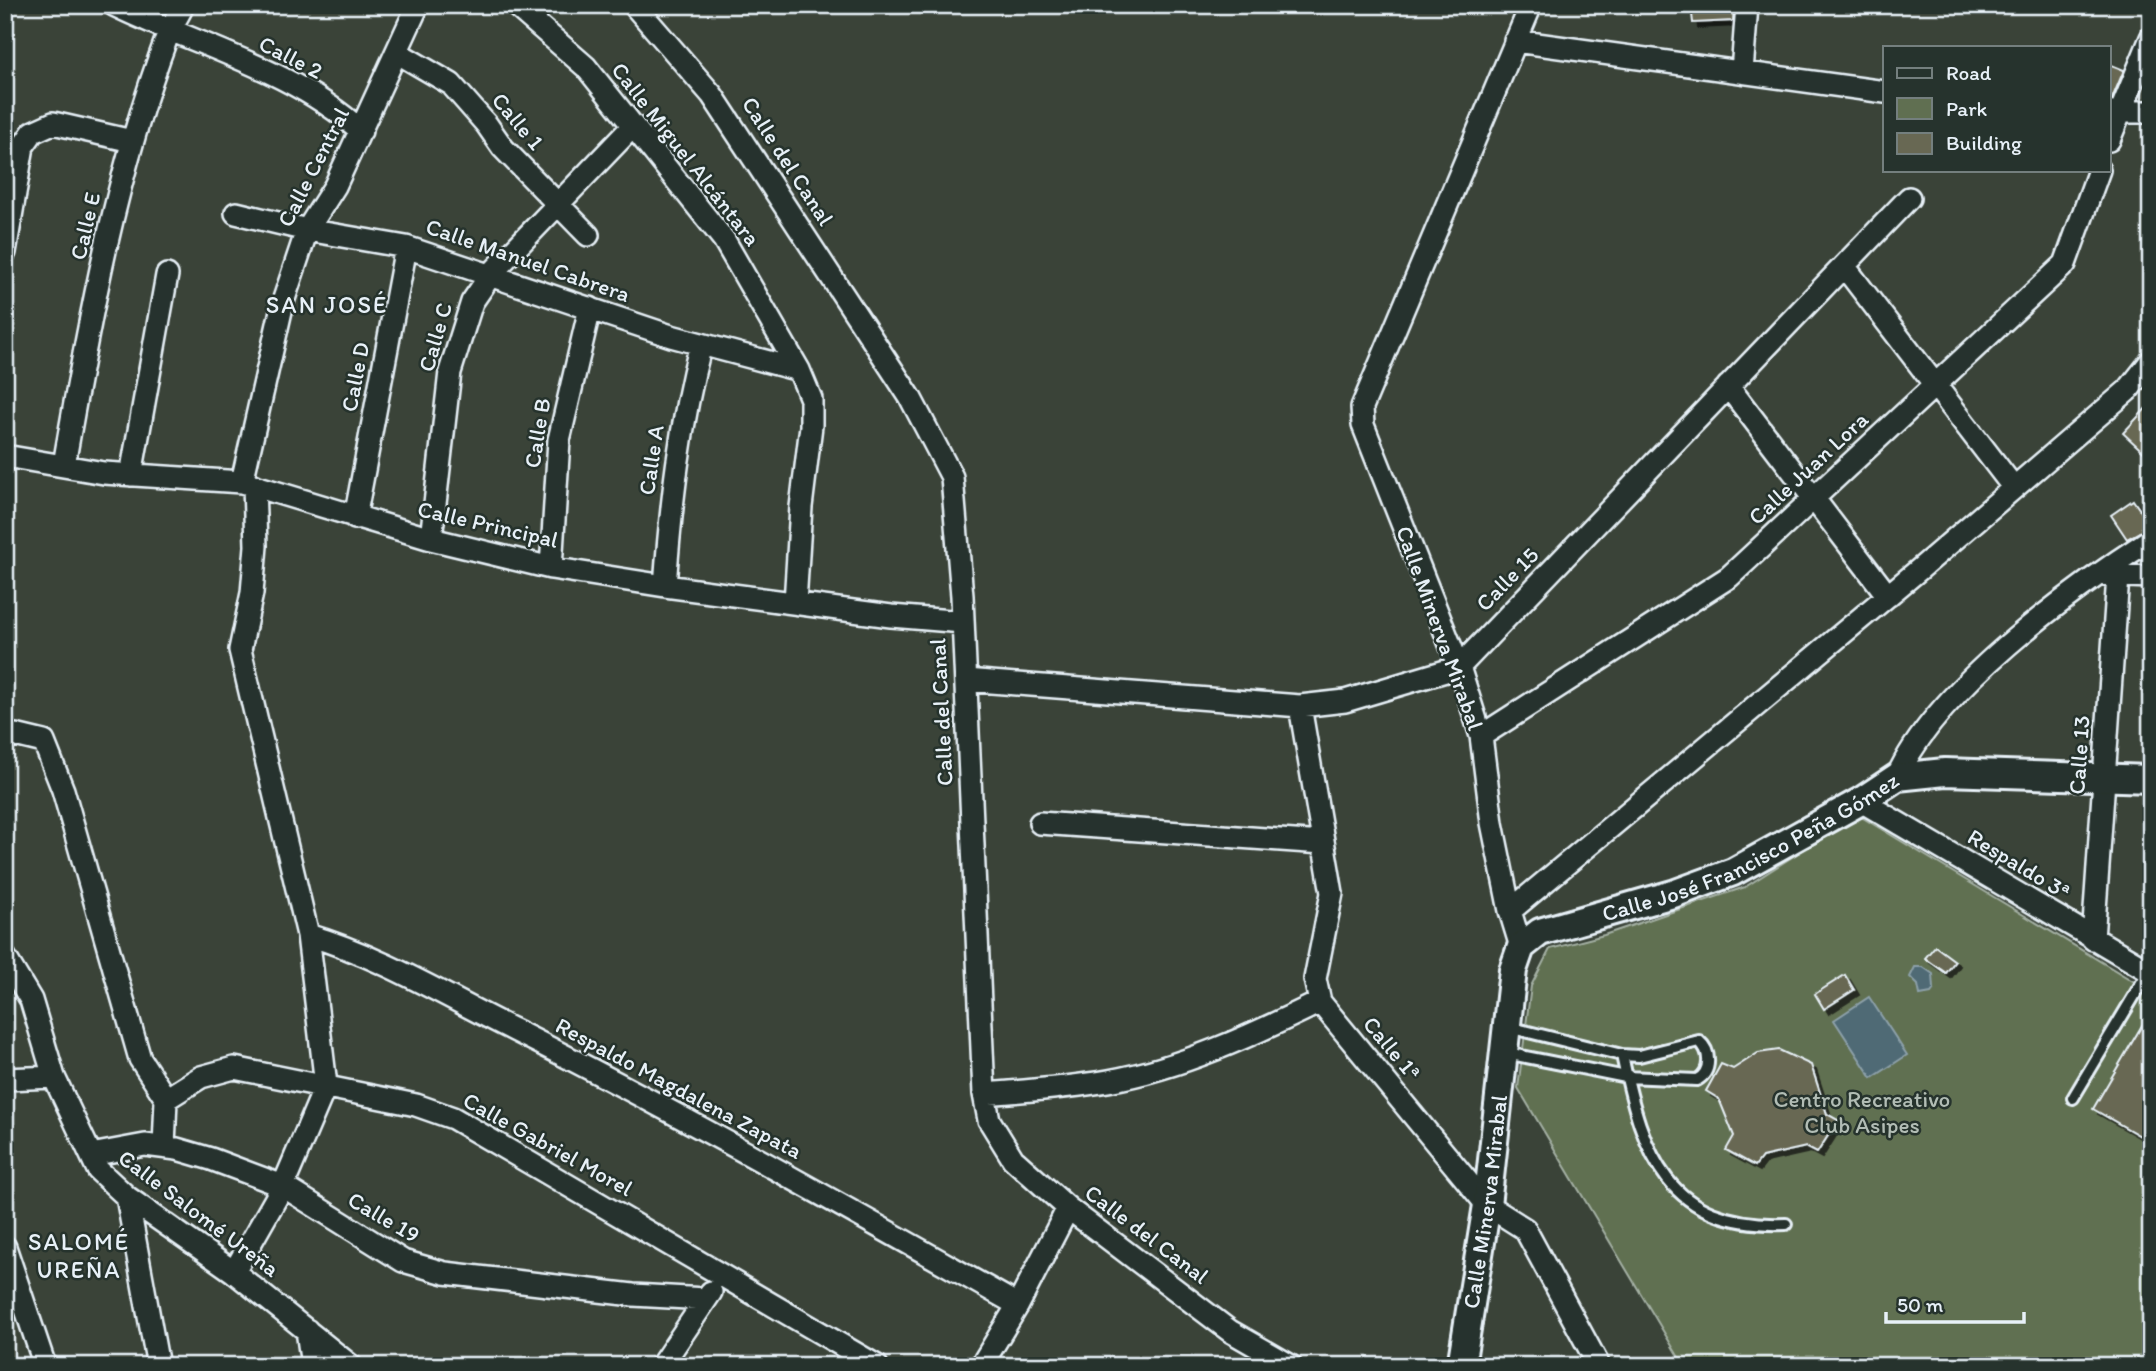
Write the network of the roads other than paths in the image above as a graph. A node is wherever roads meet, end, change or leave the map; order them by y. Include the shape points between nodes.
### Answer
1 (114, 5) edge
2 (183, 5) edge
3 (515, 5) edge
4 (634, 5) edge
5 (1531, 5) edge
6 (1747, 5) edge
7 (416, 6) edge
8 (169, 31) junction
9 (2151, 38) edge
10 (1516, 41) junction
11 (398, 53) junction
12 (1742, 72) junction
13 (1883, 92) edge
14 (2113, 112) edge
15 (2151, 112) edge
16 (632, 127) junction
17 (361, 131) junction
18 (2110, 132) edge
19 (132, 141) junction
20 (2098, 172) edge
21 (1909, 198) dead end
22 (556, 203) junction
23 (236, 213) dead end
24 (307, 230) junction
25 (588, 235) dead end
26 (406, 247) junction
27 (5, 252) edge
28 (1844, 266) junction
29 (492, 273) junction
30 (167, 275) dead end
31 (590, 308) junction
32 (701, 344) junction
33 (2151, 361) edge
34 (799, 370) junction
35 (1936, 384) junction
36 (1728, 386) junction
37 (5, 456) edge
38 (64, 465) junction
39 (131, 475) junction
40 (248, 483) junction
41 (2014, 488) junction
42 (1813, 499) junction
43 (355, 517) junction
44 (2151, 539) edge
45 (431, 540) junction
46 (551, 568) junction
47 (2095, 575) junction
48 (2118, 576) junction
49 (2151, 577) edge
50 (665, 586) junction
51 (1888, 596) junction
52 (794, 603) junction
53 (963, 622) junction
54 (1459, 667) junction
55 (966, 680) junction
56 (1300, 706) junction
57 (1481, 736) junction
58 (5, 738) edge
59 (1897, 777) junction
60 (2104, 779) junction
61 (2151, 779) edge
62 (1861, 801) junction
63 (1040, 823) dead end
64 (1323, 843) junction
65 (1510, 911) junction
66 (308, 935) junction
67 (2093, 939) junction
68 (1521, 947) junction
69 (5, 957) edge
70 (2150, 971) edge
71 (1320, 1002) junction
72 (1507, 1040) junction
73 (1622, 1055) junction
74 (54, 1077) junction
75 (1626, 1077) junction
76 (5, 1079) edge
77 (326, 1085) junction
78 (984, 1094) junction
79 (2073, 1098) dead end
80 (166, 1099) junction
81 (164, 1147) junction
82 (91, 1155) junction
83 (283, 1186) junction
84 (127, 1197) junction
85 (1488, 1205) junction
86 (1068, 1208) junction
87 (1786, 1224) dead end
88 (5, 1247) edge
89 (234, 1272) junction
90 (721, 1276) junction
91 (706, 1299) junction
92 (1018, 1305) junction
93 (306, 1330) junction
94 (45, 1366) edge
95 (158, 1366) edge
96 (312, 1366) edge
97 (351, 1366) edge
98 (661, 1366) edge
99 (877, 1366) edge
100 (981, 1366) edge
101 (1291, 1366) edge
102 (1461, 1366) edge
103 (1599, 1366) edge

1 - 8 street, Calle 2
2 - 8 street, Calle E
3 - 16 street, Calle Miguel Alcántara via 586,67
4 - 53 street, Calle del Canal via 712,95 916,409 952,477
5 - 10 street, Calle Minerva Mirabal
6 - 12 street
7 - 11 street, Calle Central
8 - 17 street, Calle 2 via 260,69 340,111
8 - 19 street, Calle E
9 - 14 street
10 - 12 street
10 - 54 street, Calle Minerva Mirabal via 1362,408 1363,425
11 - 17 street, Calle Central
11 - 22 street, Calle 1 via 451,84
12 - 13 street
14 - 15 street
14 - 18 street
16 - 22 street, Calle C
16 - 34 street, Calle Miguel Alcántara via 724,240
17 - 24 street, Calle Central via 335,186
19 - 27 street via 53,123 33,132 23,146
19 - 38 street, Calle E
20 - 35 street, Calle Juan Lora via 2065,264
21 - 28 street, Calle 15
22 - 25 street, Calle 1
22 - 29 street, Calle C
23 - 24 street, Calle Manuel Cabrera
24 - 26 street, Calle Manuel Cabrera
24 - 40 street, Calle Central via 283,302
26 - 29 street, Calle Manuel Cabrera
26 - 43 street, Calle D
28 - 35 street
28 - 36 street, Calle 15
29 - 31 street, Calle Manuel Cabrera
29 - 45 street, Calle C via 472,302 450,372
30 - 39 street
31 - 32 street, Calle Manuel Cabrera
31 - 46 street, Calle B via 559,440
32 - 34 street, Calle Manuel Cabrera
32 - 50 street, Calle A via 686,401
33 - 41 street via 2128,390
34 - 52 street, Calle Miguel Alcántara via 811,399 811,426
35 - 41 street
35 - 42 street, Calle Juan Lora
36 - 42 street
36 - 54 street, Calle 15
37 - 38 street, Calle Principal
38 - 39 street, Calle Principal
39 - 40 street, Calle Principal
40 - 43 street, Calle Principal
40 - 66 street, Calle Central via 256,546 240,650
41 - 51 street
42 - 51 street
42 - 57 street, Calle Juan Lora via 1729,577
43 - 45 street, Calle Principal
44 - 47 street
45 - 46 street, Calle Principal
46 - 50 street, Calle Principal
47 - 48 street
47 - 59 street via 1983,668 1924,729
48 - 49 street
48 - 60 street, Calle 13
50 - 52 street, Calle Principal
51 - 65 street
52 - 53 street, Calle Principal
53 - 55 street, Calle del Canal
54 - 56 street, Calle 15 via 1345,701
54 - 57 street, Calle Minerva Mirabal
55 - 56 street, Calle 15
55 - 78 street, Calle del Canal
56 - 64 street
57 - 65 street, Calle Minerva Mirabal
58 - 80 street via 15,735 44,743 63,790 140,1059
59 - 60 street, Calle José Francisco Peña Gómez via 1945,772
59 - 62 street, Calle José Francisco Peña Gómez
60 - 61 street, Calle José Francisco Peña Gómez
60 - 67 street, Calle 13
62 - 67 street, Respaldo 3ª
62 - 68 street, Calle José Francisco Peña Gómez via 1733,872 1540,932
63 - 64 street
64 - 71 street via 1332,893 1315,979
65 - 68 street, Calle Minerva Mirabal
66 - 77 street, Calle Central
66 - 92 street, Respaldo Magdalena Zapata via 347,946 560,1053
67 - 70 street, Respaldo 3ª
68 - 72 street, Calle Minerva Mirabal via 1513,970
69 - 74 street, Calle Salomé Ureña via 31,1000
70 - 79 lane
71 - 78 street via 1188,1059 1110,1081
71 - 85 street, Calle 1ª
72 - 73 lane
72 - 75 lane
72 - 85 street, Calle Minerva Mirabal
73 - 75 lane
73 - 75 lane via 1639,1056 1699,1041 1708,1060 1706,1073 1697,1080
74 - 76 street
74 - 82 street, Calle Salomé Ureña
75 - 87 lane via 1638,1126 1657,1168 1682,1197 1720,1217 1754,1225
77 - 80 street, Calle Gabriel Morel via 234,1068 201,1077
77 - 83 street
77 - 90 street, Calle Gabriel Morel via 453,1118
78 - 86 street, Calle del Canal via 989,1120 1013,1159
80 - 81 street
81 - 82 street, Calle 19 via 145,1145
81 - 83 street, Calle 19
82 - 84 street, Calle Salomé Ureña via 98,1170
83 - 89 street
83 - 91 street, Calle 19 via 403,1261 444,1273
84 - 89 street, Calle Salomé Ureña
84 - 95 street
85 - 102 street, Calle Minerva Mirabal
85 - 103 street, Calle 1ª via 1525,1229
86 - 92 street
86 - 101 street, Calle del Canal via 1230,1331
88 - 94 street
89 - 93 street, Calle Salomé Ureña
90 - 91 street
90 - 99 street, Calle Gabriel Morel
91 - 98 street
92 - 100 street
93 - 96 street
93 - 97 street, Calle Salomé Ureña

